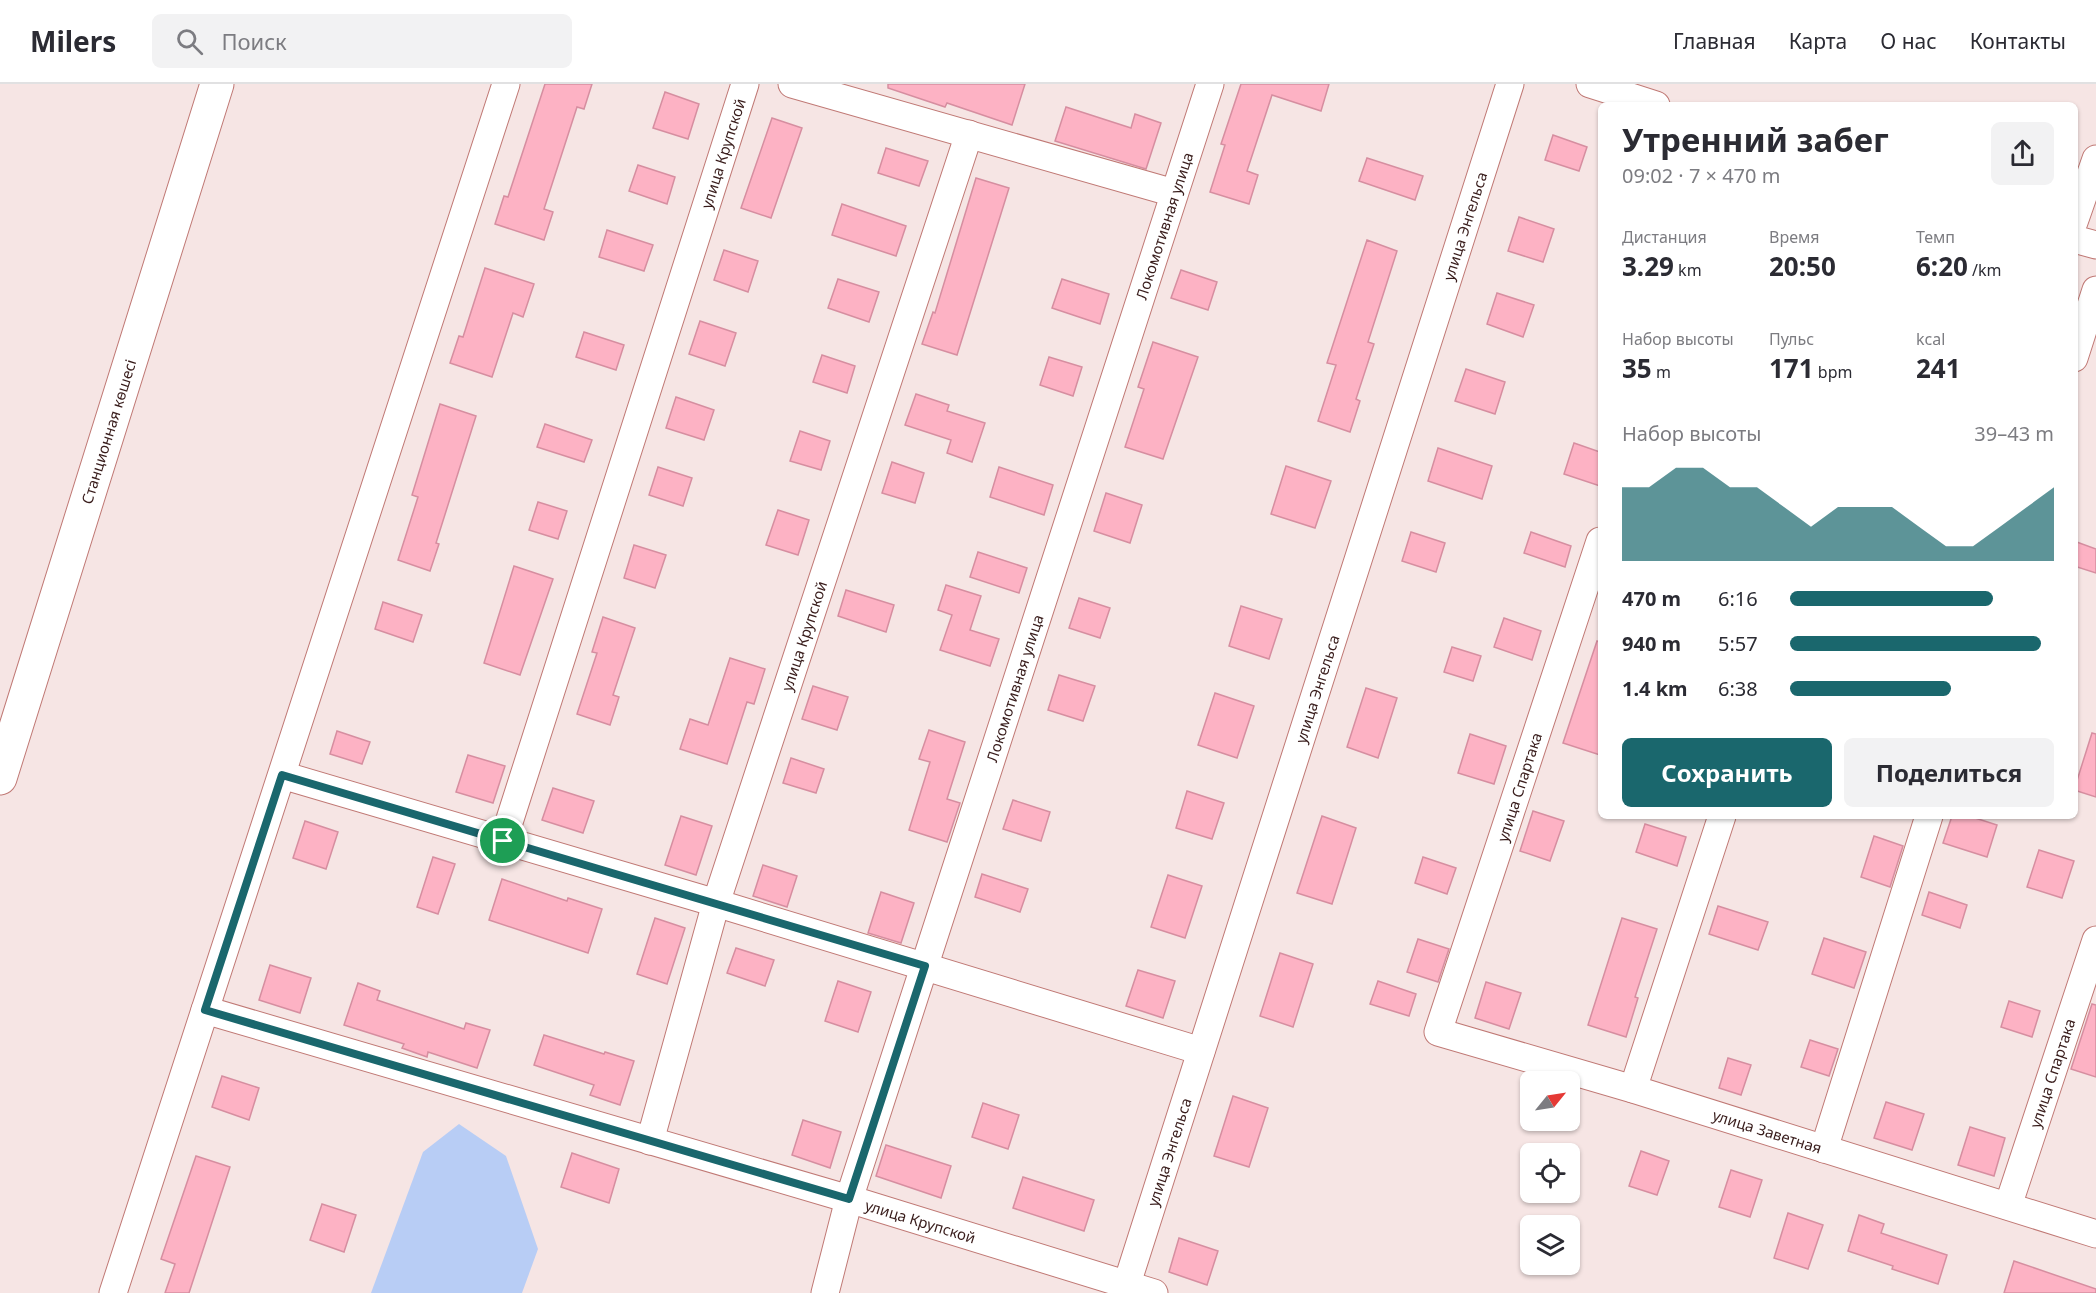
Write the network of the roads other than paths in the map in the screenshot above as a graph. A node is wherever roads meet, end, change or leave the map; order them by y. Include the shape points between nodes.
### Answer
1 (217, 84) edge
2 (506, 84) edge
3 (745, 84) edge
4 (792, 84) edge
5 (1209, 84) edge
6 (1510, 84) edge
7 (1590, 84) edge
8 (1647, 102) edge
9 (969, 134) junction
10 (2096, 159) edge
11 (1174, 193) junction
12 (2078, 211) edge
13 (2078, 239) edge
14 (2096, 245) edge
15 (2096, 290) edge
16 (2078, 346) edge
17 (1598, 547) edge
18 (282, 775) junction
19 (0, 778) edge
20 (1721, 819) edge
21 (1928, 819) edge
22 (503, 841) junction
23 (716, 903) junction
24 (2096, 940) edge
25 (925, 966) junction
26 (205, 1010) junction
27 (1438, 1032) joint
28 (1202, 1051) junction
29 (1633, 1089) junction
30 (650, 1141) junction
31 (1824, 1149) junction
32 (849, 1199) junction
33 (2008, 1206) junction
34 (2096, 1234) edge
35 (1125, 1288) edge
36 (113, 1293) edge
37 (825, 1293) edge
38 (1155, 1293) edge

1 - 19 street, Станционная көшесі
2 - 18 street
3 - 22 street, улица Крупской
4 - 9 street
5 - 11 street, Локомотивная улица
6 - 28 street, улица Энгельса
7 - 8 street
9 - 11 street
9 - 23 street, улица Крупской
10 - 12 street
11 - 25 street, Локомотивная улица
13 - 14 street
15 - 16 street
17 - 27 street, улица Спартака
18 - 22 street
18 - 26 street
20 - 29 street
21 - 31 street
22 - 23 street
23 - 25 street
23 - 30 street, улица Крупской
24 - 33 street, улица Спартака
25 - 28 street
25 - 32 street, Локомотивная улица
26 - 30 street, улица Крупской
26 - 36 street
27 - 29 street, улица Заветная
28 - 35 street, улица Энгельса
29 - 31 street, улица Заветная
30 - 32 street, улица Крупской
31 - 33 street, улица Заветная
32 - 35 street, улица Крупской
32 - 37 street, Локомотивная улица
33 - 34 street, улица Заветная
35 - 38 street, улица Крупской

